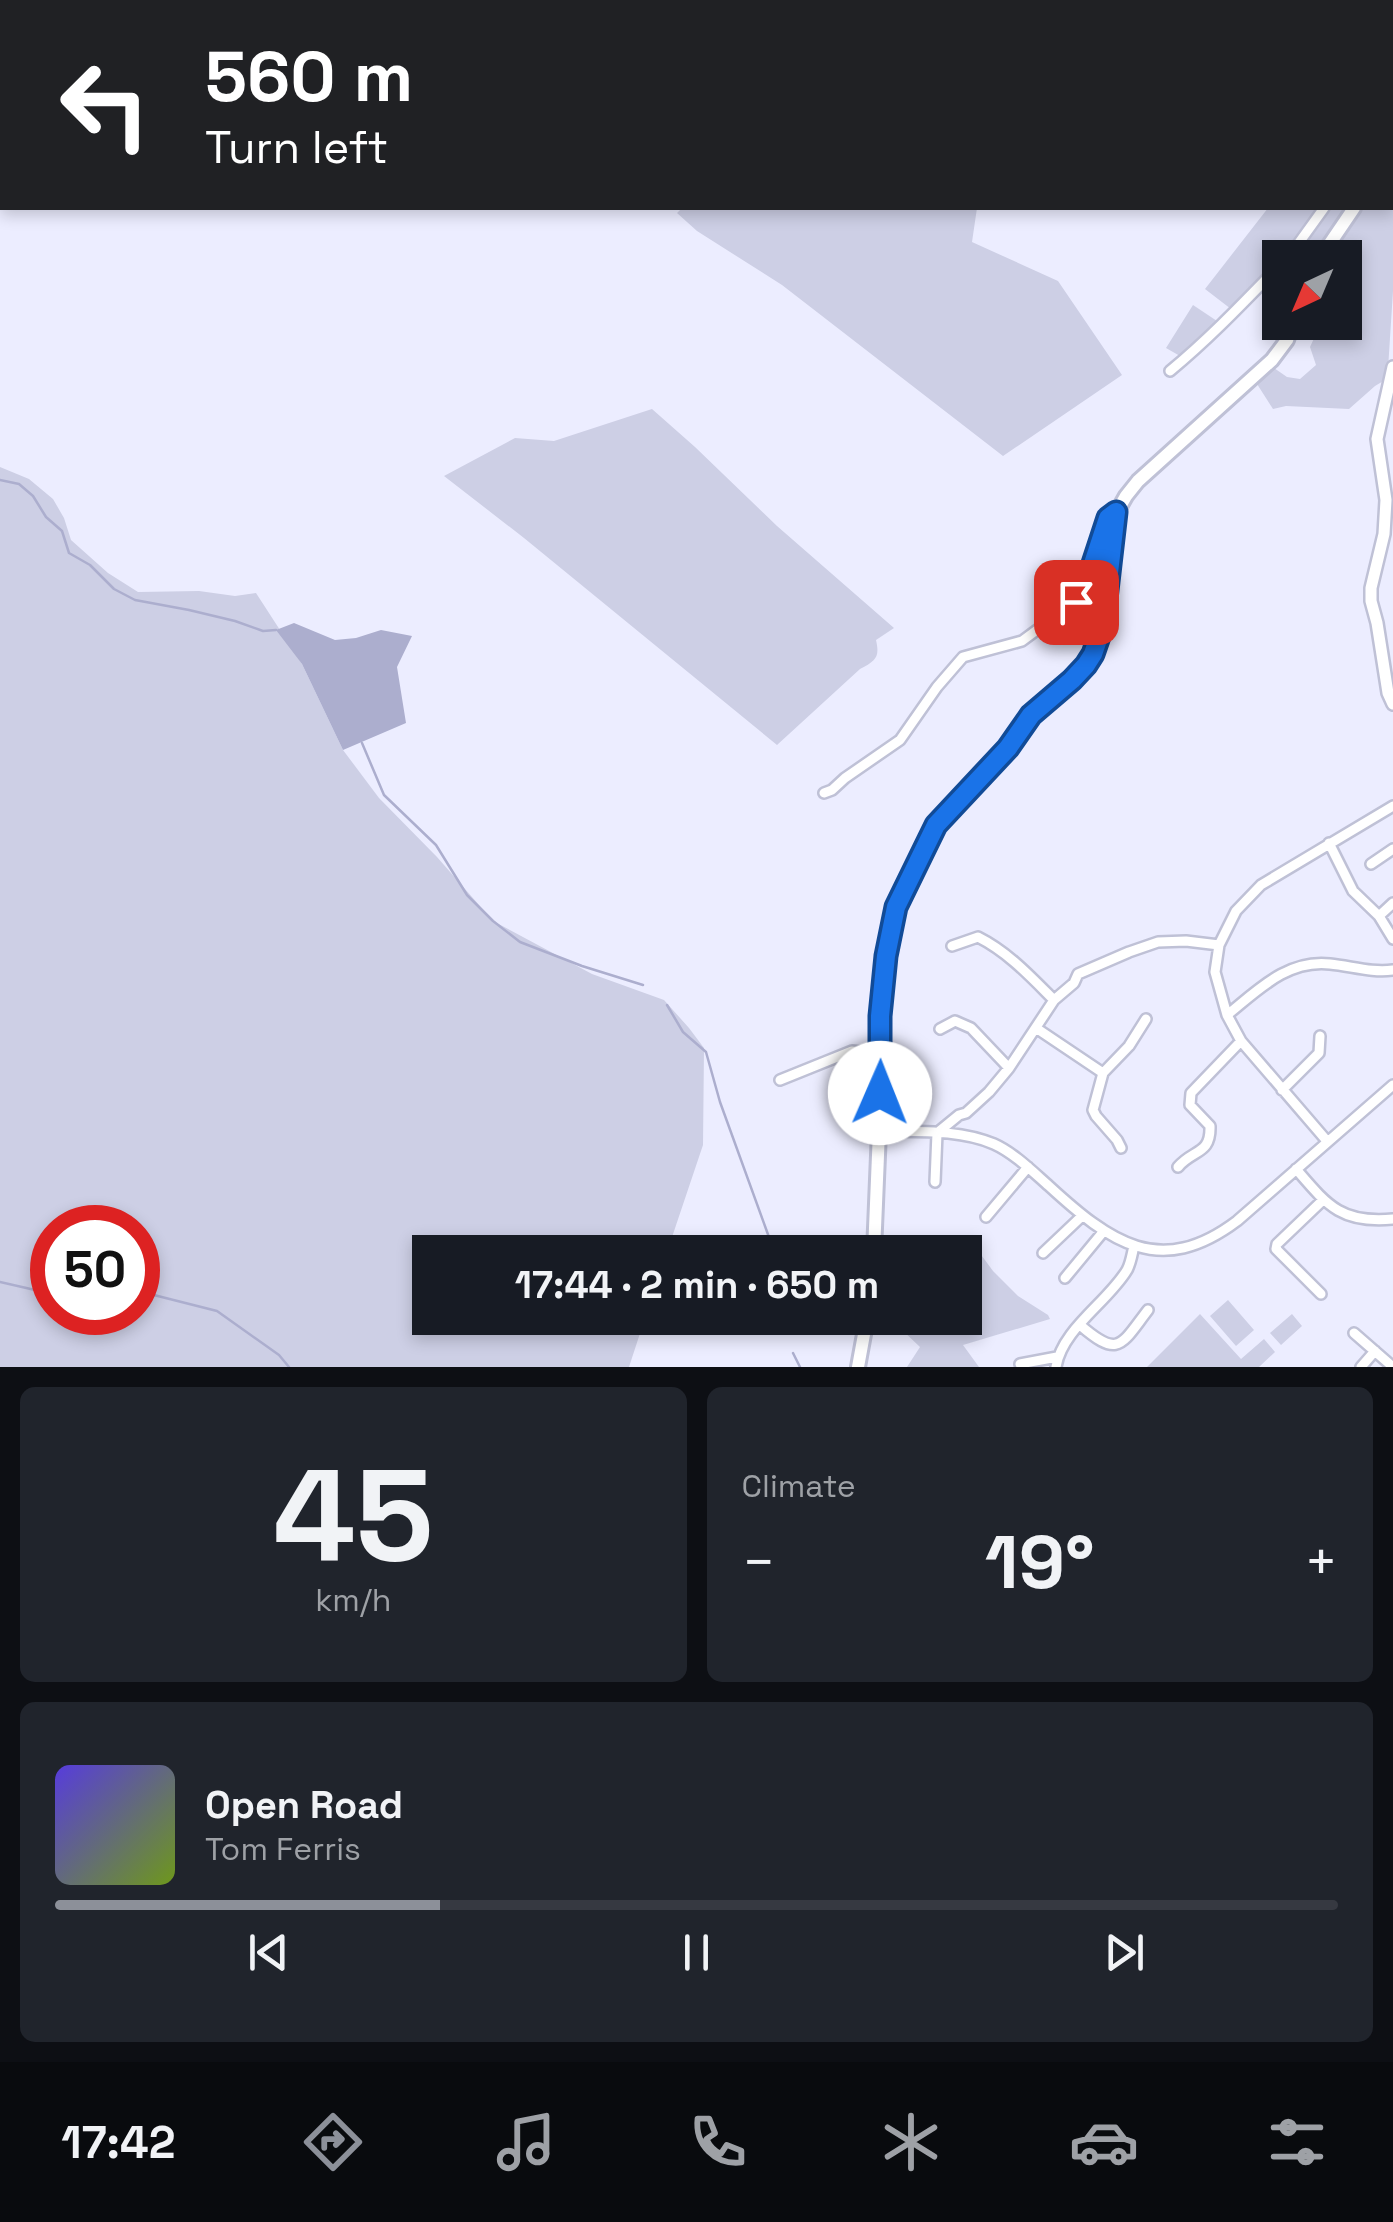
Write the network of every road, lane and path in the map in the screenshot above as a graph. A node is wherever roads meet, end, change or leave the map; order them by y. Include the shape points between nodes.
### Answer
1 (1323, 210) edge
2 (1353, 210) edge
3 (1301, 240) edge
4 (1332, 240) edge
5 (1262, 283) edge
6 (1287, 340) edge
7 (1393, 367) edge
8 (1170, 371) dead end
9 (1116, 512) junction
10 (1393, 704) edge
11 (824, 793) dead end
12 (1393, 806) edge
13 (1329, 843) junction
14 (1392, 843) edge
15 (1371, 864) dead end
16 (1393, 903) edge
17 (1378, 916) junction
18 (1393, 939) edge
19 (1219, 944) junction
20 (952, 946) dead end
21 (1393, 970) edge
22 (1054, 1000) junction
23 (1226, 1015) junction
24 (1146, 1019) dead end
25 (1036, 1028) junction
26 (940, 1030) dead end
27 (1320, 1036) dead end
28 (1241, 1041) junction
29 (880, 1054) junction
30 (1009, 1068) junction
31 (1102, 1073) junction
32 (780, 1080) dead end
33 (1393, 1085) edge
34 (1282, 1090) junction
35 (966, 1113) junction
36 (879, 1131) junction
37 (937, 1133) junction
38 (964, 1136) junction
39 (1328, 1142) junction
40 (1120, 1148) dead end
41 (1028, 1167) junction
42 (1178, 1168) dead end
43 (1296, 1169) junction
44 (936, 1182) dead end
45 (1323, 1200) junction
46 (986, 1216) dead end
47 (1082, 1216) junction
48 (1393, 1219) edge
49 (1103, 1232) junction
50 (875, 1235) edge
51 (1134, 1246) junction
52 (1044, 1253) dead end
53 (1065, 1278) dead end
54 (1321, 1294) dead end
55 (1148, 1310) dead end
56 (1080, 1325) junction
57 (1354, 1333) dead end
58 (864, 1335) edge
59 (1374, 1351) junction
60 (1056, 1362) edge
61 (1020, 1364) dead end
62 (1393, 1366) edge
63 (858, 1367) edge
64 (1361, 1367) edge

1 - 3 street
2 - 4 main road
5 - 8 street
6 - 9 main road via 1138,481
7 - 10 street via 1376,440 1386,500 1371,601
9 - 11 street via 1076,602 1022,641 963,656 900,740
9 - 29 main road via 1103,625 1093,654 936,825 896,907
12 - 13 street
13 - 17 street via 1353,890
13 - 19 street via 1261,885 1236,911
14 - 15 street
16 - 17 street
17 - 18 street
19 - 22 street via 1158,942 1078,974
19 - 23 street via 1215,972
20 - 22 street via 978,937 992,944
21 - 23 street via 1324,963 1291,969
22 - 25 street
23 - 28 street
24 - 31 street
25 - 30 street
25 - 31 street
26 - 30 street via 956,1021 971,1028
27 - 34 street via 1319,1053
28 - 34 street
28 - 42 street via 1192,1093 1190,1105 1210,1126 1210,1140
29 - 32 street via 852,1050
29 - 36 main road
30 - 35 street
31 - 40 street via 1093,1110
33 - 39 street
34 - 39 street
35 - 37 street
35 - 38 street
36 - 37 street
36 - 50 main road
37 - 38 street
37 - 44 street
38 - 41 street via 995,1144
39 - 43 street
41 - 46 street
41 - 47 street
43 - 45 street
43 - 51 street via 1208,1239 1178,1249
45 - 48 street via 1360,1220
45 - 54 street via 1276,1249
47 - 49 street
47 - 52 street
49 - 51 street
49 - 53 street
51 - 56 street via 1129,1268
55 - 56 street via 1114,1345
56 - 60 street
57 - 59 street
58 - 63 main road
59 - 62 street
59 - 64 street
60 - 61 street

